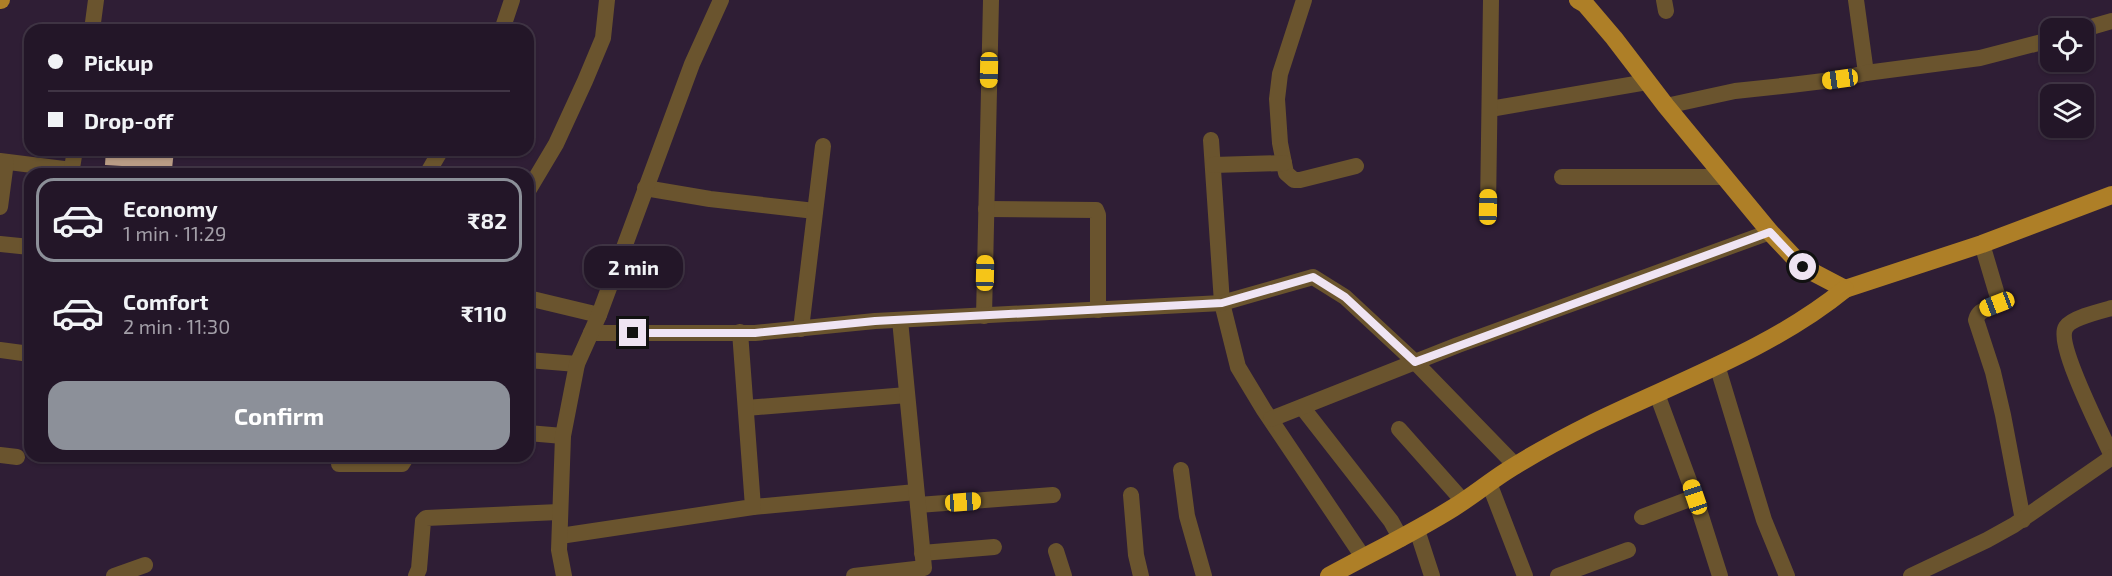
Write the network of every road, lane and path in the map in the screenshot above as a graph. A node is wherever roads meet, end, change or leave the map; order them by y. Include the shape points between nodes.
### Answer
1 (96, 0) edge
2 (512, 0) edge
3 (607, 0) edge
4 (721, 0) edge
5 (991, 0) edge
6 (1304, 0) edge
7 (1491, 0) edge
8 (1856, 0) edge
9 (1583, 1) edge
10 (2112, 21) edge
11 (93, 24) edge
12 (504, 24) edge
13 (2094, 26) edge
14 (2040, 43) edge
15 (1866, 72) junction
16 (1647, 82) junction
17 (1666, 106) junction
18 (1490, 109) junction
19 (1211, 140) dead end
20 (823, 146) dead end
21 (3, 161) edge
22 (1284, 163) junction
23 (1213, 165) junction
24 (1356, 166) dead end
25 (46, 168) edge
26 (1562, 177) dead end
27 (1725, 177) junction
28 (534, 181) edge
29 (645, 188) junction
30 (2112, 195) edge
31 (0, 207) edge
32 (1488, 207) dead end
33 (986, 209) junction
34 (815, 211) junction
35 (1770, 232) junction
36 (0, 244) edge
37 (1982, 244) junction
38 (24, 246) edge
39 (1845, 289) junction
40 (534, 299) edge
41 (1222, 303) junction
42 (2112, 308) edge
43 (1098, 310) junction
44 (599, 315) junction
45 (984, 316) junction
46 (900, 320) junction
47 (801, 329) junction
48 (740, 332) junction
49 (591, 333) junction
50 (0, 350) edge
51 (24, 353) edge
52 (534, 360) edge
53 (1415, 362) junction
54 (577, 364) junction
55 (1717, 365) junction
56 (1657, 394) junction
57 (907, 395) junction
58 (1302, 407) junction
59 (746, 408) junction
60 (1271, 419) junction
61 (1399, 429) dead end
62 (534, 434) edge
63 (563, 436) junction
64 (0, 455) edge
65 (2112, 456) edge
66 (18, 457) dead end
67 (403, 462) edge
68 (339, 464) dead end
69 (1516, 466) junction
70 (1181, 470) dead end
71 (1489, 483) junction
72 (1053, 495) dead end
73 (1131, 495) dead end
74 (1695, 497) junction
75 (917, 499) junction
76 (1463, 501) junction
77 (753, 507) junction
78 (559, 512) junction
79 (1642, 517) dead end
80 (2023, 520) junction
81 (1417, 530) junction
82 (560, 536) junction
83 (1401, 539) junction
84 (994, 547) dead end
85 (1628, 550) dead end
86 (1056, 551) dead end
87 (1363, 557) junction
88 (145, 565) dead end
89 (924, 566) edge
90 (114, 576) edge
91 (416, 576) edge
92 (564, 576) edge
93 (854, 576) edge
94 (1064, 576) edge
95 (1141, 576) edge
96 (1204, 576) edge
97 (1329, 576) edge
98 (1432, 576) edge
99 (1524, 576) edge
100 (1558, 576) edge
101 (1720, 576) edge
102 (1787, 576) edge
103 (1911, 576) edge

1 - 11 street
2 - 12 street
3 - 28 street via 603,38 556,144
4 - 29 street
5 - 33 street
6 - 22 street via 1280,74 1277,99
7 - 18 street
8 - 15 street
9 - 16 main road
10 - 13 street
14 - 15 street via 1980,58
15 - 17 street via 1840,79 1735,91
16 - 17 main road
16 - 18 street
17 - 27 main road
18 - 32 street
19 - 23 street
20 - 34 street
21 - 25 street
21 - 31 street
22 - 23 street
22 - 24 street via 1286,173 1294,180
23 - 41 street
26 - 27 street
27 - 35 main road
29 - 34 street
29 - 44 street
30 - 37 main road
33 - 43 street via 1096,210
33 - 45 street
34 - 47 street
35 - 39 main road via 1803,267
35 - 53 street
36 - 38 street
37 - 39 main road
37 - 80 street via 1999,301 1982,310 1976,320 2003,415
39 - 55 main road via 1791,327
40 - 44 street
41 - 43 street
41 - 53 street via 1313,277 1345,297
41 - 60 street via 1238,367
42 - 65 street via 2073,321 2063,335 2074,373
43 - 45 street
44 - 49 street
45 - 46 street
46 - 47 street
46 - 57 street
47 - 48 street
48 - 49 street
48 - 59 street
49 - 54 street
50 - 51 street
52 - 54 street
53 - 58 street
53 - 69 street
54 - 63 street
55 - 56 main road
55 - 102 street via 1764,520
56 - 69 main road via 1593,423
56 - 74 street
57 - 59 street
57 - 75 street
58 - 60 street
58 - 83 street
59 - 77 street
60 - 87 street
61 - 76 street
62 - 63 street
63 - 78 street
64 - 66 street
65 - 80 street
67 - 68 street
69 - 71 main road
70 - 96 street via 1187,516
71 - 76 main road
71 - 99 street
72 - 75 street
73 - 95 street
74 - 79 street
74 - 101 street
75 - 77 street
75 - 89 street
76 - 81 main road
77 - 82 street
78 - 82 street
78 - 91 street via 426,518
80 - 103 street
81 - 83 main road
81 - 98 street
82 - 92 street
83 - 87 main road
84 - 89 street
85 - 100 street
86 - 94 street
87 - 97 main road
88 - 90 street
89 - 93 street

